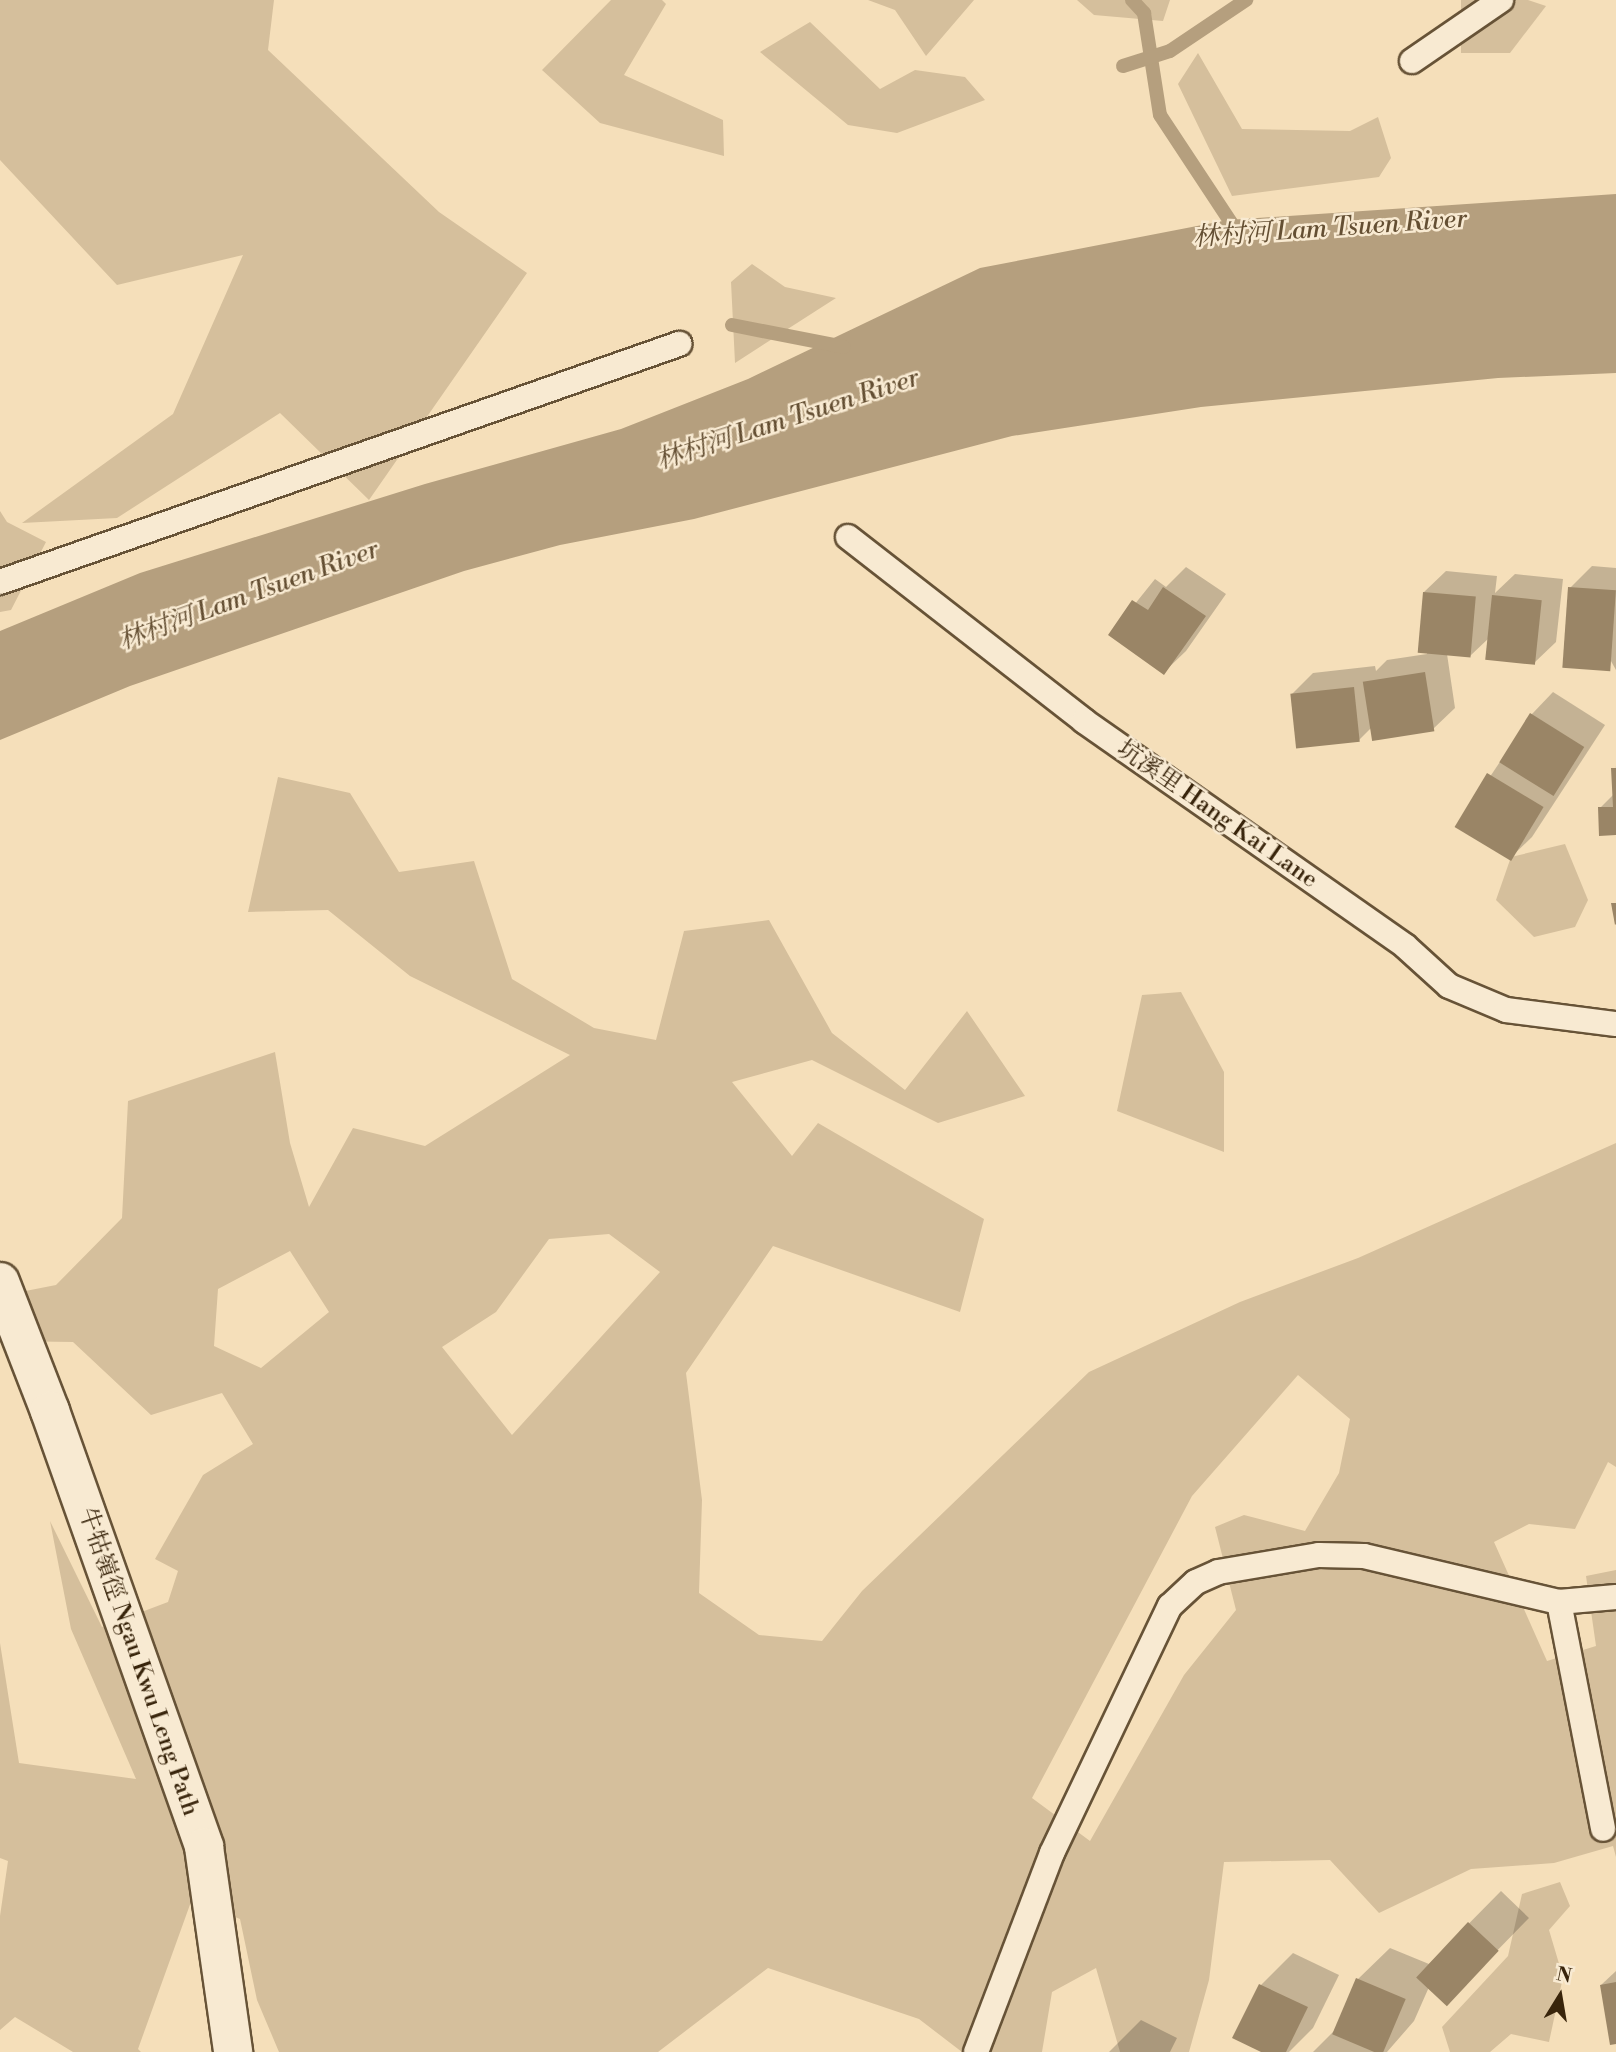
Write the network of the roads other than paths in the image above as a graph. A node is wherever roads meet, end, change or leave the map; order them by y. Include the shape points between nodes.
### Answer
1 (1501, 0) edge
2 (1412, 61) dead end
3 (679, 344) dead end
4 (848, 537) dead end
5 (0, 582) edge
6 (1616, 1024) edge
7 (0, 1282) edge
8 (1616, 1597) edge
9 (1559, 1602) junction
10 (1603, 1829) dead end
11 (233, 2052) edge
12 (976, 2052) edge

1 - 2 lane
3 - 5 lane
4 - 6 lane, 坑溪里 Hang Kai Lane via 1084,721 1405,946 1449,986 1506,1010
7 - 11 street, 牛牯嶺徑 Ngau Kwu Leng Path via 204,1847
8 - 9 lane
9 - 10 lane
9 - 12 lane via 1364,1556 1319,1555 1218,1572 1196,1582 1170,1606 1057,1841

